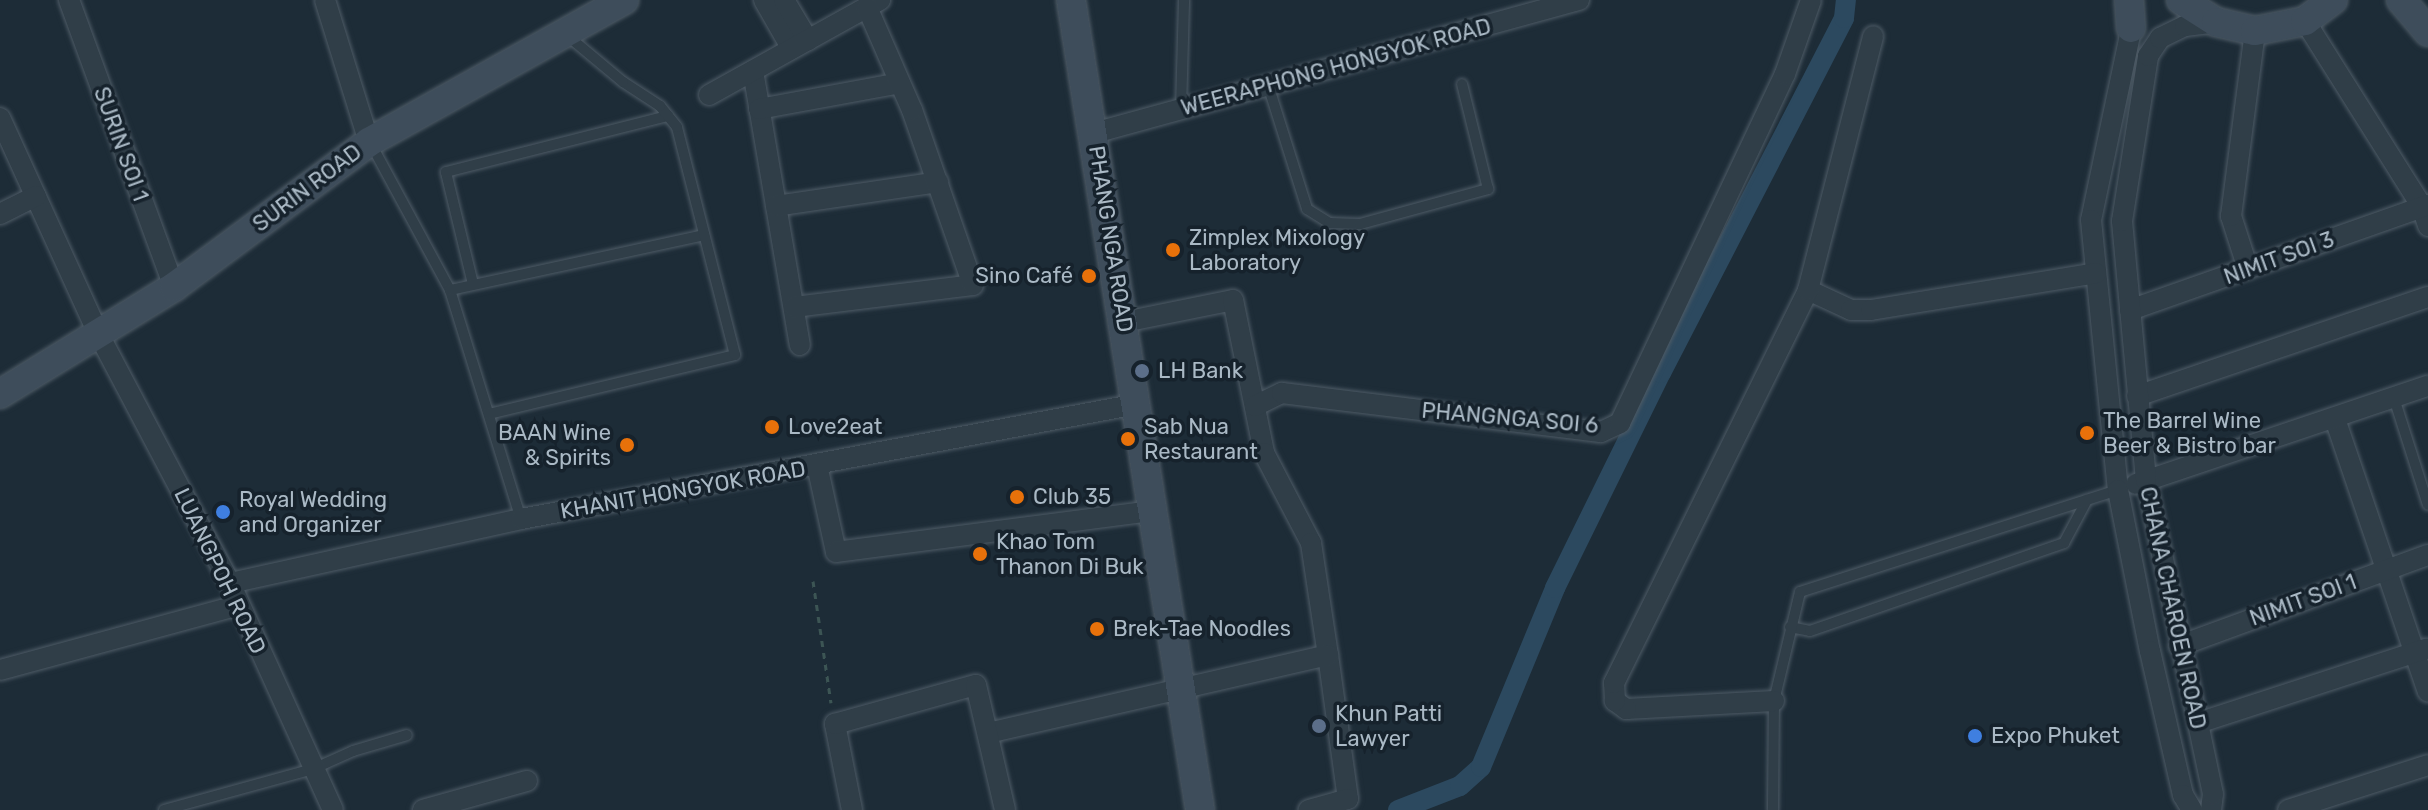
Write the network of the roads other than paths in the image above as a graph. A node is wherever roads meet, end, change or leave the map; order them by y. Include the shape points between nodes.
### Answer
1 (69, 0) edge
2 (325, 0) edge
3 (624, 0) edge
4 (764, 0) edge
5 (784, 0) edge
6 (1071, 0) edge
7 (1184, 0) edge
8 (1579, 0) edge
9 (1811, 0) edge
10 (2137, 0) edge
11 (2181, 0) edge
12 (2333, 0) edge
13 (2401, 0) edge
14 (874, 4) edge
15 (590, 8) edge
16 (2130, 14) edge
17 (2305, 21) junction
18 (2216, 22) junction
19 (2255, 31) junction
20 (563, 32) junction
21 (2428, 32) edge
22 (1873, 36) dead end
23 (800, 44) junction
24 (753, 71) junction
25 (900, 83) junction
26 (1462, 84) dead end
27 (1268, 85) junction
28 (709, 95) dead end
29 (759, 109) junction
30 (1181, 109) junction
31 (668, 116) junction
32 (0, 118) edge
33 (1094, 133) junction
34 (369, 142) junction
35 (938, 182) junction
36 (36, 196) junction
37 (776, 206) junction
38 (2426, 213) edge
39 (0, 214) edge
40 (704, 235) junction
41 (2248, 269) junction
42 (2096, 273) junction
43 (473, 284) junction
44 (174, 287) junction
45 (450, 290) junction
46 (1808, 290) junction
47 (2428, 297) edge
48 (794, 307) junction
49 (2130, 310) junction
50 (1124, 322) junction
51 (99, 335) junction
52 (800, 345) dead end
53 (2428, 386) edge
54 (0, 394) edge
55 (2137, 396) junction
56 (2394, 398) junction
57 (1137, 404) junction
58 (1255, 406) junction
59 (489, 414) junction
60 (2335, 419) junction
61 (817, 465) junction
62 (2146, 480) junction
63 (2118, 490) junction
64 (2087, 500) junction
65 (2428, 505) edge
66 (1150, 511) junction
67 (521, 519) junction
68 (2428, 555) edge
69 (2385, 570) junction
70 (230, 583) junction
71 (239, 605) junction
72 (1790, 627) junction
73 (2179, 646) junction
74 (2421, 650) edge
75 (1328, 655) junction
76 (0, 670) edge
77 (1181, 687) junction
78 (2428, 692) edge
79 (1774, 701) junction
80 (2198, 723) junction
81 (988, 733) junction
82 (407, 735) dead end
83 (2428, 765) edge
84 (313, 769) junction
85 (527, 781) dead end
86 (164, 810) edge
87 (333, 810) edge
88 (423, 810) edge
89 (852, 810) edge
90 (1005, 810) edge
91 (1200, 810) edge
92 (1309, 810) edge
93 (1773, 810) edge
94 (2192, 810) edge
95 (2211, 810) edge
96 (2288, 810) edge

1 - 44 street, SURIN SOI 1
2 - 34 street
3 - 15 street, SURIN ROAD
4 - 23 street
5 - 23 street
6 - 33 street, PHANG NGA ROAD
7 - 30 lane
8 - 27 street, WEERAPHONG HONGYOK ROAD
9 - 58 street, PHANGNGA SOI 6 via 1785,74 1620,423 1601,432 1282,393
10 - 16 street, CHANA CHAROEN ROAD
11 - 18 street
12 - 17 street
13 - 21 street
14 - 23 street
14 - 25 street
15 - 20 street, SURIN ROAD
16 - 42 street, CHANA CHAROEN ROAD via 2091,220
17 - 19 street
17 - 38 street
18 - 19 street
18 - 49 street, CHANA CHAROEN ROAD via 2185,26 2160,38 2148,56 2122,221
19 - 41 street via 2231,216
20 - 31 lane
20 - 34 street, SURIN ROAD
22 - 46 street
23 - 24 street
24 - 28 street
24 - 29 street
25 - 29 street
25 - 35 street
26 - 27 lane via 1488,189 1360,224 1329,223 1307,209
27 - 30 street, WEERAPHONG HONGYOK ROAD
29 - 37 street
30 - 33 street, WEERAPHONG HONGYOK ROAD
31 - 40 lane via 677,127
31 - 43 lane via 446,172
32 - 36 street, LUANGPOH ROAD
33 - 50 street, PHANG NGA ROAD
34 - 44 street, SURIN ROAD
34 - 45 lane
35 - 37 street
35 - 48 street via 973,285
36 - 39 street
36 - 51 street, LUANGPOH ROAD
37 - 48 street
38 - 41 street, NIMIT SOI 3
40 - 43 lane
40 - 59 lane via 735,355
41 - 49 street, NIMIT SOI 3
42 - 46 street via 1871,310 1851,310
42 - 63 street, CHANA CHAROEN ROAD
43 - 45 lane
44 - 51 street, SURIN ROAD
45 - 59 lane
46 - 79 street via 1614,683 1615,701 1626,709
47 - 55 street
48 - 52 street
49 - 55 street, CHANA CHAROEN ROAD
50 - 57 street, PHANG NGA ROAD
50 - 58 street via 1233,300
51 - 54 street, SURIN ROAD
51 - 70 street, LUANGPOH ROAD
53 - 56 street
55 - 62 street, CHANA CHAROEN ROAD
56 - 60 street
56 - 65 lane
57 - 61 street, KHANIT HONGYOK ROAD
57 - 66 street, PHANG NGA ROAD
58 - 75 street via 1264,453 1311,543
59 - 67 lane
60 - 62 street
60 - 69 street
61 - 66 street via 836,552
61 - 67 street, KHANIT HONGYOK ROAD
62 - 63 street
62 - 73 street, CHANA CHAROEN ROAD
63 - 64 lane
63 - 94 street, CHANA CHAROEN ROAD via 2183,795
64 - 72 lane via 1800,592
64 - 72 lane via 2064,543 1810,631
66 - 77 street, PHANG NGA ROAD
67 - 70 street, KHANIT HONGYOK ROAD
68 - 69 street, NIMIT SOI 1
69 - 73 street, NIMIT SOI 1
69 - 74 street
70 - 71 street, LUANGPOH ROAD
71 - 76 street
71 - 84 street, LUANGPOH ROAD
72 - 79 lane
73 - 80 street, CHANA CHAROEN ROAD
74 - 78 street
74 - 80 street
75 - 77 street
75 - 92 street via 1348,799
77 - 81 street
77 - 91 street, PHANG NGA ROAD
79 - 93 lane
80 - 95 street, CHANA CHAROEN ROAD via 2213,794
81 - 89 street via 976,685 835,724
81 - 90 street
82 - 84 lane
83 - 96 street
84 - 86 lane
84 - 87 street, LUANGPOH ROAD
85 - 88 street

